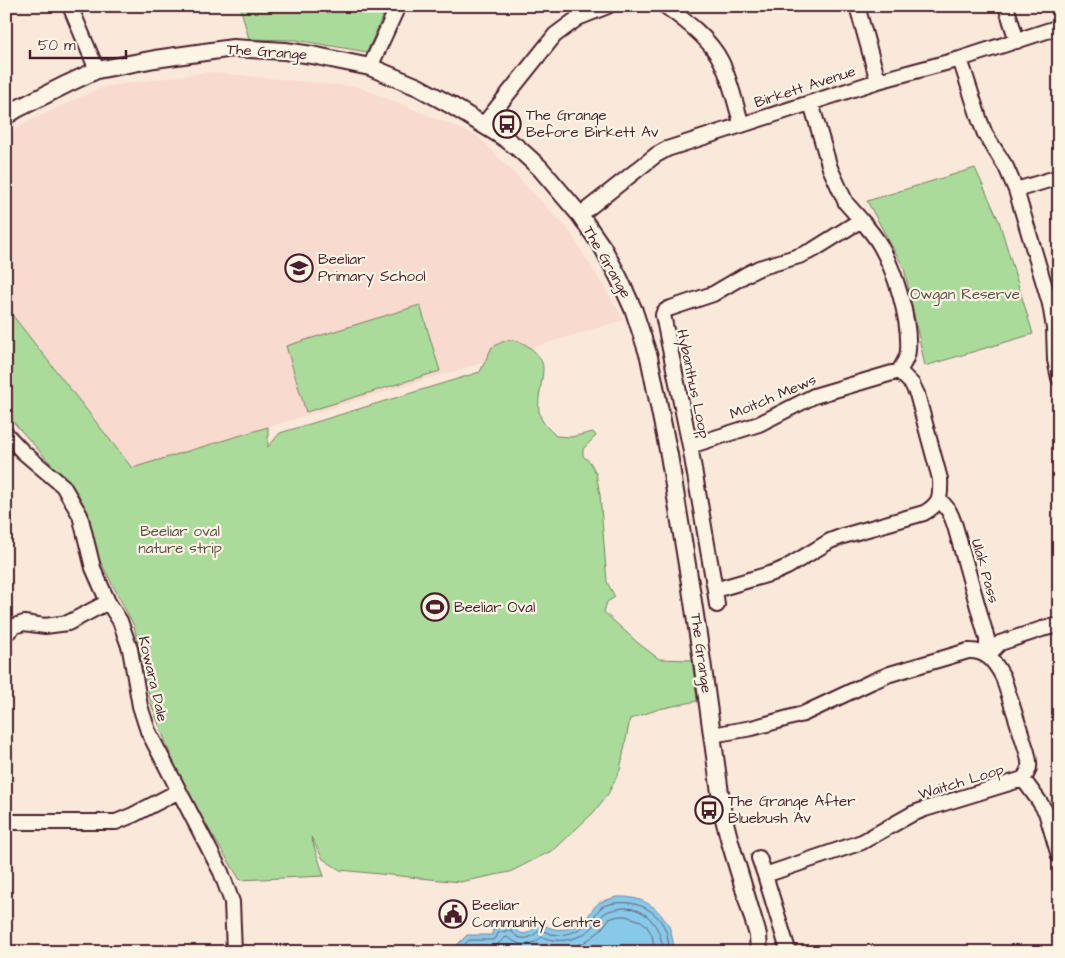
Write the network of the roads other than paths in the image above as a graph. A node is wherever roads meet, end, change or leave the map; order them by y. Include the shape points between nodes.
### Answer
1 (70, 6) edge
2 (398, 6) edge
3 (608, 6) edge
4 (665, 6) edge
5 (857, 6) edge
6 (1006, 6) edge
7 (1059, 28) edge
8 (1017, 41) junction
9 (960, 59) junction
10 (370, 67) junction
11 (97, 70) junction
12 (878, 81) junction
13 (811, 103) junction
14 (6, 116) edge
15 (742, 124) junction
16 (483, 125) junction
17 (1059, 177) edge
18 (1016, 190) junction
19 (580, 215) junction
20 (861, 220) junction
21 (899, 371) junction
22 (1059, 378) edge
23 (6, 434) edge
24 (690, 446) junction
25 (939, 500) junction
26 (715, 590) junction
27 (108, 602) junction
28 (718, 605) dead end
29 (1059, 625) edge
30 (6, 634) edge
31 (987, 656) junction
32 (712, 735) junction
33 (1023, 779) junction
34 (179, 791) junction
35 (6, 822) edge
36 (1059, 856) edge
37 (759, 858) dead end
38 (765, 874) junction
39 (758, 935) junction
40 (788, 950) dead end
41 (234, 952) edge
42 (759, 952) edge
43 (768, 952) edge

1 - 11 street
2 - 10 street
3 - 16 street via 578,18 555,35
4 - 15 street via 700,34 720,59
5 - 12 street
6 - 8 street
7 - 8 street, Birkett Avenue
8 - 9 street, Birkett Avenue
9 - 12 street, Birkett Avenue
9 - 18 street via 985,134 1006,166
10 - 11 street, The Grange via 312,55 233,48
10 - 16 street, The Grange via 418,87
11 - 14 street, The Grange
12 - 13 street, Birkett Avenue
13 - 15 street, Birkett Avenue
13 - 20 street via 830,168 846,204
15 - 19 street, Birkett Avenue via 656,155
16 - 19 street, The Grange via 510,142 540,168
17 - 18 street
18 - 22 street via 1050,304
19 - 32 street, The Grange via 619,278 649,357 692,589
20 - 21 street via 888,261 903,304 908,350
20 - 24 street, Hybanthus Loop via 813,250 758,268 712,294 664,312 662,318
21 - 24 street, Moitch Mews via 814,396 759,424
21 - 25 street via 917,394 940,479
23 - 27 street, Kowara Dale via 63,486 80,515 93,568
24 - 26 street, Hybanthus Loop
25 - 26 street via 924,513 843,536 776,572
25 - 31 street, Ulak Pass via 946,506 955,526 987,639
26 - 28 street, Hybanthus Loop
27 - 30 street via 68,623 44,626 24,623 14,626
27 - 34 street, Kowara Dale via 120,621 130,649 148,731
29 - 31 street via 1000,643
31 - 32 street via 976,650 960,653 890,674 803,714
31 - 33 street, Waitch Loop via 1003,677 1027,752 1030,766
32 - 39 street, The Grange via 723,815
33 - 36 street via 1046,812
33 - 38 street, Waitch Loop via 912,814 862,842
34 - 35 street via 116,822
34 - 41 street, Kowara Dale via 222,872 232,902
37 - 38 street
38 - 40 street
39 - 42 street, The Grange
39 - 43 street, The Grange

